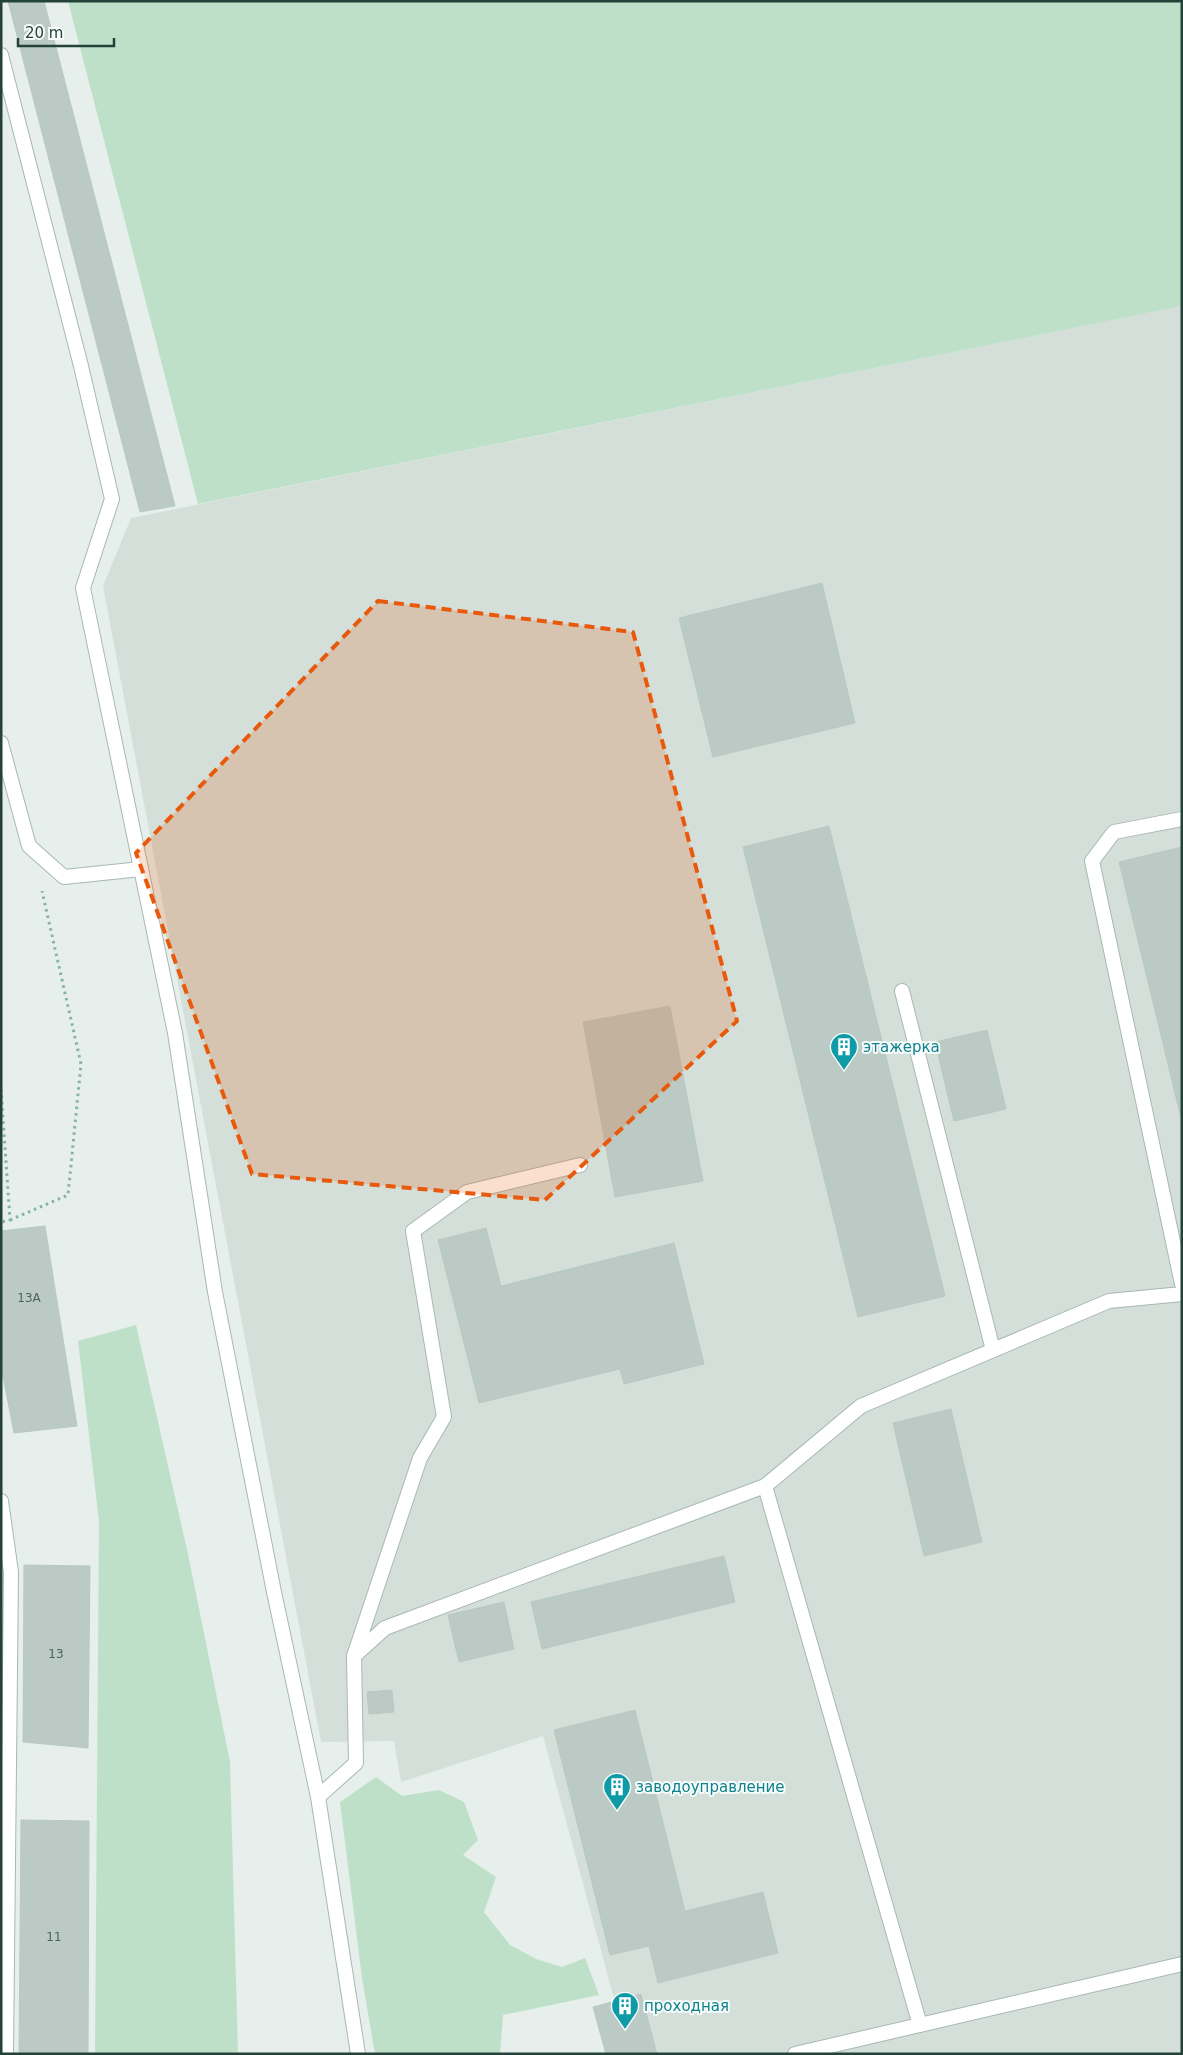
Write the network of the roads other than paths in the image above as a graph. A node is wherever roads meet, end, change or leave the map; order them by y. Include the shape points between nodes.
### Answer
1 (1, 55) edge
2 (1, 743) edge
3 (1182, 819) edge
4 (141, 869) junction
5 (902, 990) dead end
6 (580, 1165) dead end
7 (1182, 1284) edge
8 (1182, 1294) edge
9 (993, 1350) junction
10 (765, 1486) junction
11 (1, 1500) edge
12 (354, 1656) junction
13 (318, 1797) junction
14 (1182, 1964) edge
15 (920, 2025) junction
16 (6, 2054) edge
17 (358, 2054) edge
18 (795, 2054) edge

1 - 4 lane via 82,366 112,500 83,588
2 - 4 lane via 29,846 50,865 64,877
3 - 7 lane via 1114,832 1092,861
4 - 13 lane via 175,1033 215,1292
5 - 9 lane
6 - 12 lane via 467,1192 413,1231 444,1417 420,1458
8 - 9 lane via 1109,1301
9 - 10 lane via 861,1406
10 - 12 lane via 386,1628
10 - 15 lane
11 - 16 lane via 11,1572
12 - 13 lane via 356,1763
13 - 17 lane
14 - 15 lane
15 - 18 lane

